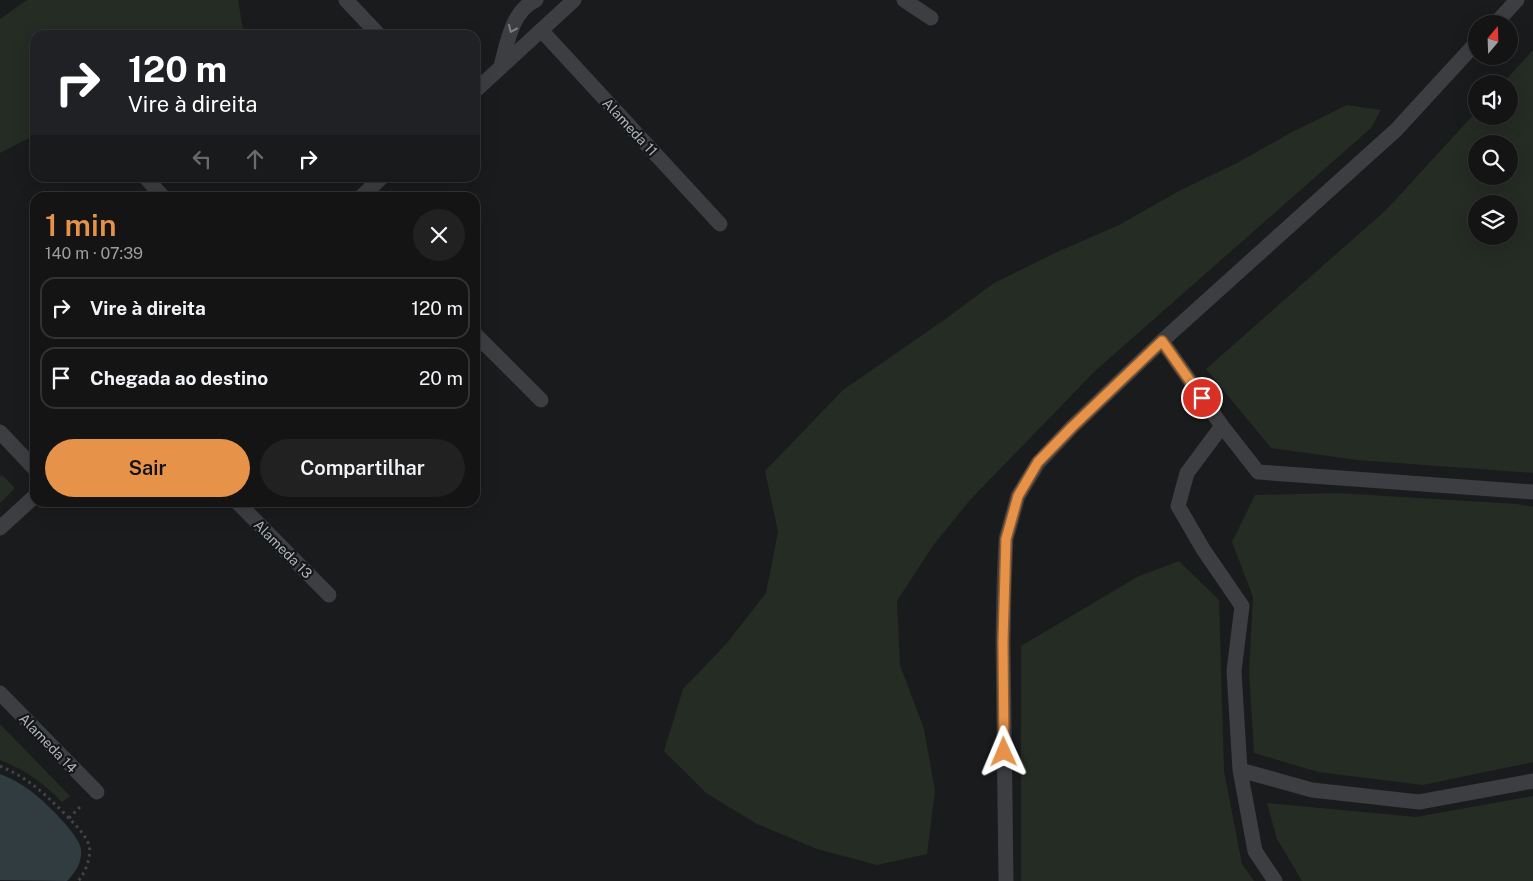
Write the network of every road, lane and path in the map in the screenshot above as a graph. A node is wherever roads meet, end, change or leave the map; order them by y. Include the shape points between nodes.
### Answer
1 (346, 0) edge
2 (536, 0) edge
3 (574, 0) edge
4 (904, 0) edge
5 (1517, 0) edge
6 (1503, 15) edge
7 (931, 18) dead end
8 (374, 30) edge
9 (541, 30) junction
10 (1468, 53) edge
11 (501, 66) junction
12 (480, 86) edge
13 (150, 182) edge
14 (377, 182) edge
15 (159, 192) edge
16 (366, 192) edge
17 (720, 224) dead end
18 (480, 339) edge
19 (1162, 341) junction
20 (541, 400) dead end
21 (1222, 426) junction
22 (0, 432) edge
23 (30, 464) edge
24 (1533, 492) edge
25 (30, 501) edge
26 (242, 507) edge
27 (0, 528) edge
28 (330, 595) dead end
29 (0, 693) edge
30 (0, 766) edge
31 (1240, 770) junction
32 (1533, 781) edge
33 (96, 792) dead end
34 (78, 881) edge
35 (1006, 881) edge
36 (1275, 881) edge

1 - 8 street
2 -> 11 street via 518,16
3 - 9 street
4 - 7 street
5 - 6 street
9 - 11 street
9 - 17 street, Alameda 11
10 - 19 street via 1396,130
11 - 12 street
13 - 15 street
14 - 16 street
18 - 20 street
19 - 21 street
19 - 35 street via 1038,462 1018,496 1006,539 1004,595
21 - 24 street via 1258,472
21 - 31 street via 1187,473 1178,506 1242,606 1234,671
22 - 23 street
25 - 27 street
26 - 28 street, Alameda 13
29 - 33 street, Alameda 14
30 - 34 path via 42,790 81,831 90,847 87,865
31 - 32 street via 1312,790 1419,802
31 - 36 street via 1255,851

